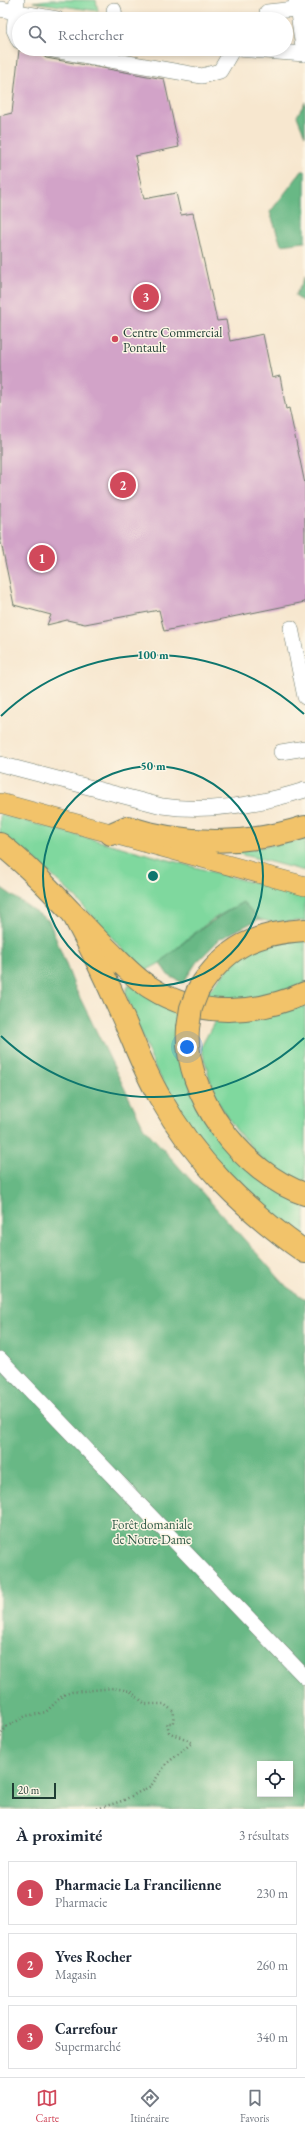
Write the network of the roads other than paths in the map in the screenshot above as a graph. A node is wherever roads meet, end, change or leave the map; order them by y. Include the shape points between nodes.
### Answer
1 (300, 6) edge
2 (10, 7) edge
3 (30, 12) edge
4 (267, 12) dead end
5 (12, 18) edge
6 (293, 53) edge
7 (304, 54) edge
8 (88, 56) edge
9 (229, 56) edge
10 (291, 628) dead end
11 (305, 697) edge
12 (305, 748) edge
13 (282, 752) dead end
14 (0, 764) edge
15 (305, 790) edge
16 (0, 803) edge
17 (305, 827) edge
18 (111, 834) junction
19 (0, 844) edge
20 (305, 886) edge
21 (75, 918) junction
22 (305, 930) edge
23 (305, 993) edge
24 (305, 1194) edge
25 (305, 1252) edge
26 (0, 1359) edge
27 (305, 1677) edge

1 - 4 street
1 - 7 street
2 - 3 street
2 - 5 street
6 - 7 street
8 - 9 street via 202,76 220,71
10 - 11 street
12 - 13 street
14 - 15 street via 156,805 185,810 255,802
16 - 18 main road
17 - 18 highway via 274,835 221,841 173,838 127,827
18 - 20 main road
19 - 21 highway via 40,877
21 - 23 highway via 134,975 150,988 176,1002 233,1011 278,1005
21 - 25 highway via 99,964 158,1094 179,1129 232,1193 276,1232
22 - 24 highway, bridge via 276,933 250,940 220,961 198,990 191,1008 188,1028 190,1061 221,1127 242,1153 260,1169 279,1183
26 - 27 street

